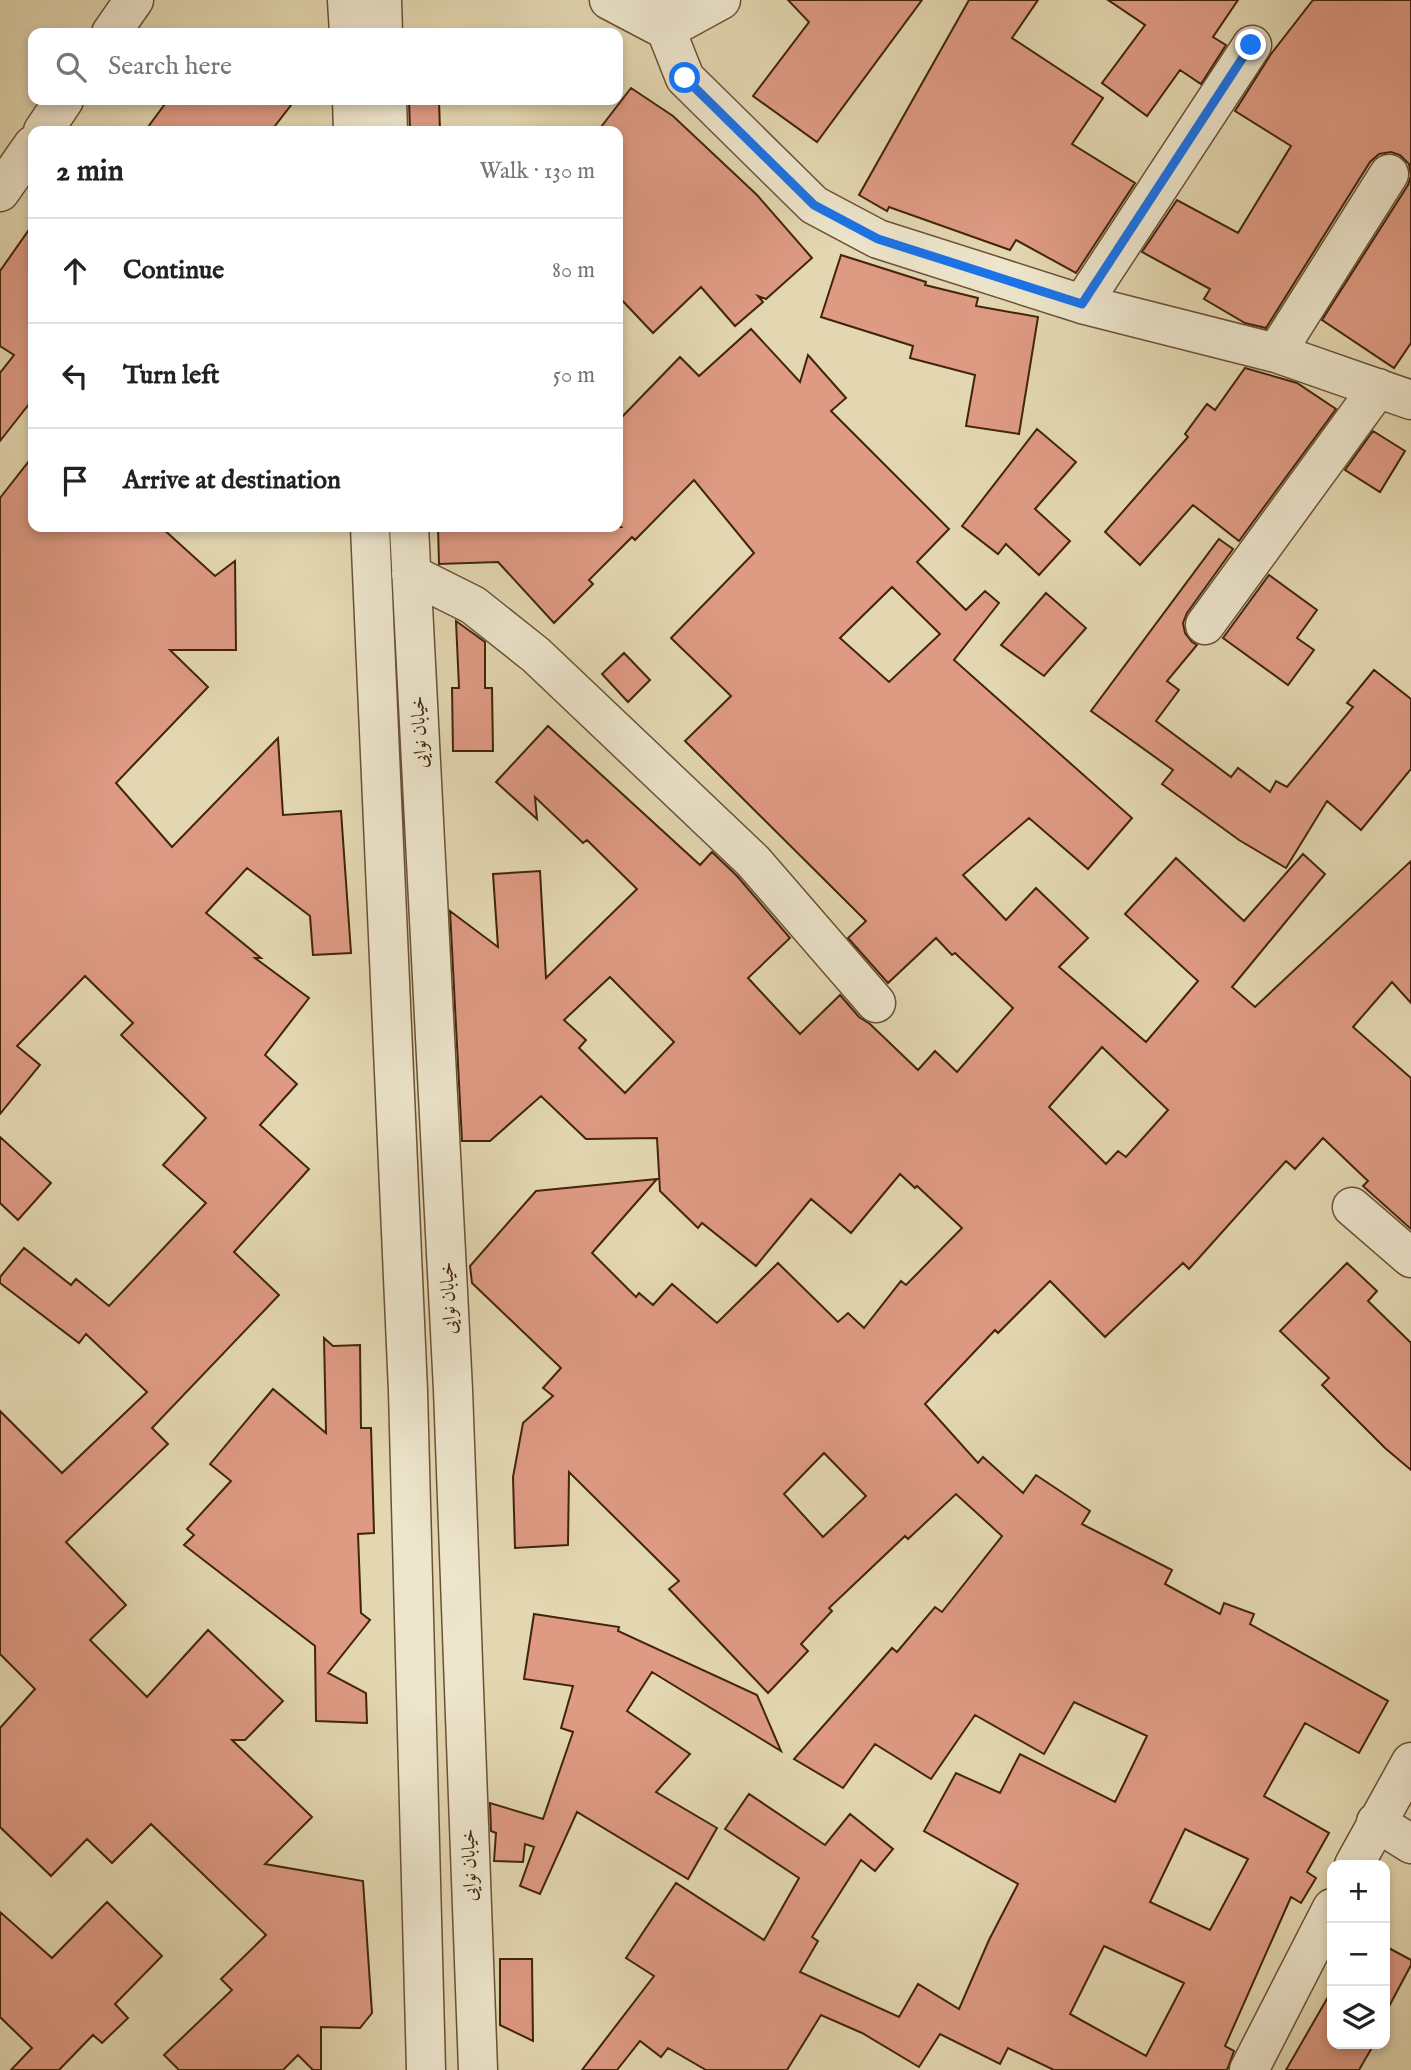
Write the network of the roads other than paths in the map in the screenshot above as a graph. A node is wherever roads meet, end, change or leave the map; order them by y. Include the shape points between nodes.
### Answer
1 (134, 0) edge
2 (347, 0) edge
3 (609, 0) edge
4 (721, 0) edge
5 (664, 15) edge
6 (114, 28) edge
7 (349, 28) edge
8 (1251, 45) dead end
9 (61, 105) edge
10 (352, 105) edge
11 (387, 105) edge
12 (47, 126) edge
13 (353, 126) edge
14 (388, 126) edge
15 (28, 152) edge
16 (1389, 174) dead end
17 (0, 192) edge
18 (1082, 304) junction
19 (1276, 353) junction
20 (1395, 394) edge
21 (370, 532) edge
22 (409, 532) edge
23 (411, 574) junction
24 (1205, 625) dead end
25 (876, 1003) dead end
26 (1352, 1207) dead end
27 (1411, 1258) edge
28 (1411, 1762) edge
29 (1376, 1822) junction
30 (1411, 1844) edge
31 (1357, 1860) edge
32 (1327, 1918) edge
33 (426, 2070) edge
34 (478, 2070) edge
35 (1250, 2070) edge

1 - 6 street
2 - 7 street
3 - 5 street
4 - 5 street
5 - 18 street via 685,78 814,205 878,239
8 - 18 street
9 - 12 street
10 - 13 street
11 - 14 street
15 - 17 street
16 - 19 street
18 - 19 street
19 - 20 street
20 - 24 street
21 - 33 street via 408,1391
22 - 23 street, خیابان نوایی
23 - 25 street via 467,601 536,654 753,861
23 - 34 street, خیابان نوایی via 453,1390
26 - 27 street
28 - 29 street
29 - 30 street
29 - 31 street
32 - 35 street

